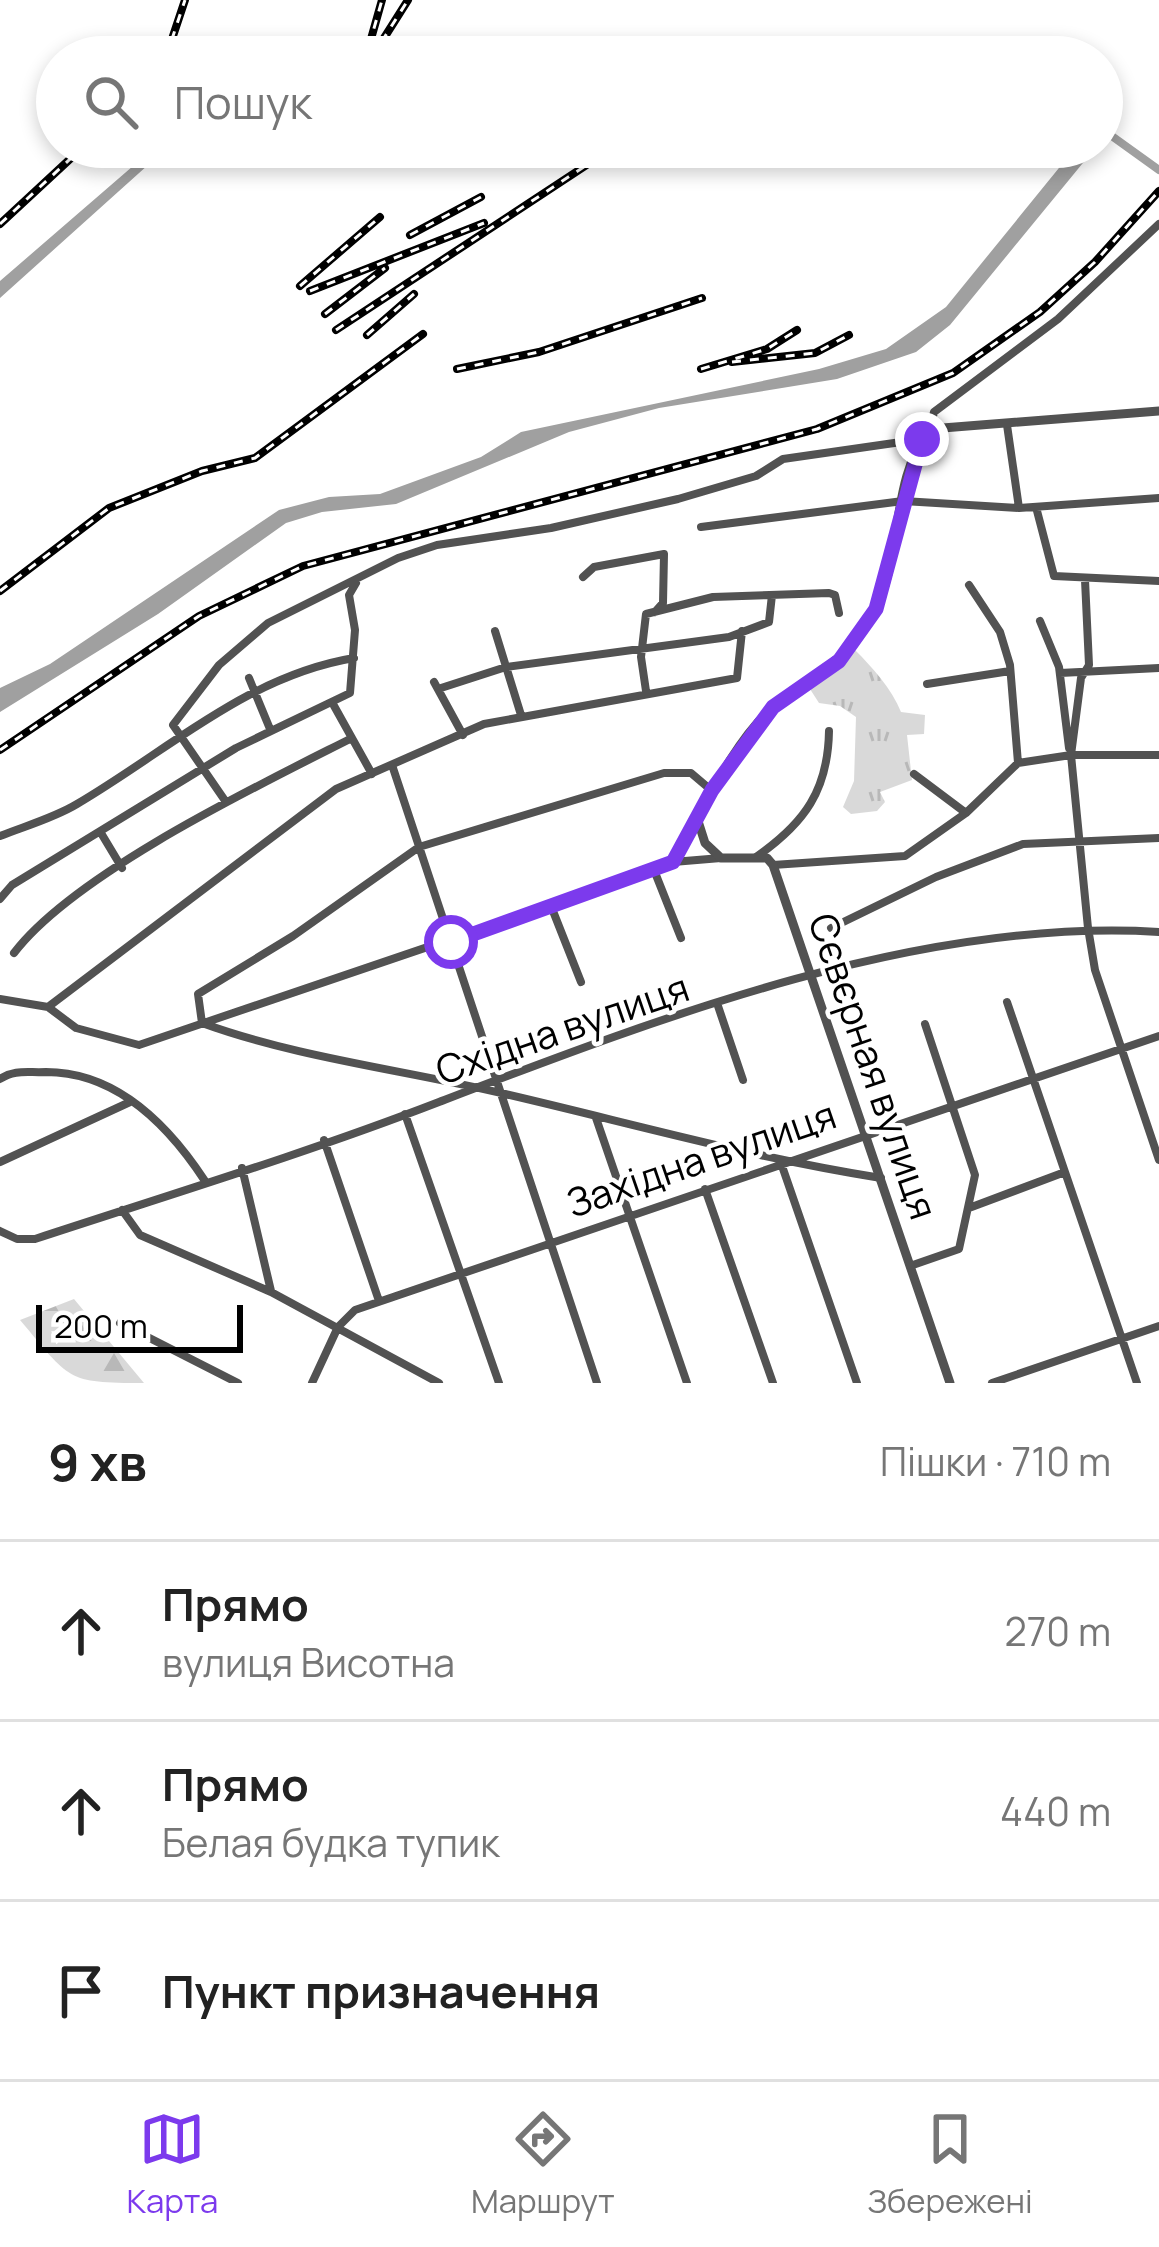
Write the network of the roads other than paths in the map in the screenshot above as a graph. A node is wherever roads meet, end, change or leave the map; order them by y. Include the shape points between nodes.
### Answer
1 (1159, 224) edge
2 (1159, 411) edge
3 (1007, 424) junction
4 (931, 428) junction
5 (922, 439) junction
6 (1159, 498) edge
7 (903, 501) junction
8 (1036, 507) junction
9 (1019, 508) junction
10 (700, 527) dead end
11 (583, 577) dead end
12 (1085, 580) junction
13 (1159, 581) edge
14 (356, 583) junction
15 (969, 585) dead end
16 (772, 595) junction
17 (654, 613) junction
18 (839, 613) dead end
19 (1040, 621) dead end
20 (495, 631) dead end
21 (742, 631) junction
22 (643, 647) junction
23 (354, 658) junction
24 (506, 667) junction
25 (1159, 668) edge
26 (1088, 670) junction
27 (1010, 671) junction
28 (1060, 673) junction
29 (249, 678) dead end
30 (927, 684) dead end
31 (256, 691) junction
32 (646, 691) junction
33 (333, 704) junction
34 (521, 715) junction
35 (270, 729) junction
36 (829, 730) dead end
37 (180, 735) junction
38 (463, 735) junction
39 (352, 738) junction
40 (1071, 755) junction
41 (1159, 755) edge
42 (1018, 763) junction
43 (203, 767) junction
44 (392, 768) junction
45 (372, 774) junction
46 (914, 775) dead end
47 (712, 790) junction
48 (226, 802) junction
49 (966, 813) junction
50 (698, 821) junction
51 (100, 833) junction
52 (0, 836) edge
53 (1159, 838) edge
54 (1078, 841) junction
55 (419, 847) junction
56 (756, 857) junction
57 (721, 858) junction
58 (673, 862) junction
59 (773, 866) junction
60 (122, 868) junction
61 (653, 870) junction
62 (0, 899) edge
63 (551, 906) junction
64 (831, 928) dead end
65 (1088, 928) junction
66 (1159, 932) edge
67 (681, 938) dead end
68 (451, 942) junction
69 (14, 953) dead end
70 (811, 975) junction
71 (581, 982) dead end
72 (0, 999) edge
73 (1007, 1002) dead end
74 (718, 1006) junction
75 (49, 1007) junction
76 (202, 1023) junction
77 (925, 1024) dead end
78 (1159, 1036) edge
79 (1123, 1049) junction
80 (1034, 1077) junction
81 (0, 1079) edge
82 (496, 1079) junction
83 (743, 1080) dead end
84 (470, 1088) junction
85 (501, 1093) junction
86 (131, 1102) junction
87 (953, 1104) junction
88 (405, 1114) junction
89 (596, 1118) junction
90 (866, 1132) junction
91 (324, 1140) junction
92 (1159, 1160) edge
93 (0, 1162) edge
94 (780, 1162) junction
95 (242, 1168) junction
96 (1065, 1173) junction
97 (882, 1178) junction
98 (205, 1181) junction
99 (705, 1189) junction
100 (969, 1208) junction
101 (122, 1210) junction
102 (628, 1213) junction
103 (0, 1231) edge
104 (550, 1242) junction
105 (910, 1266) junction
106 (464, 1272) junction
107 (271, 1292) junction
108 (379, 1301) junction
109 (120, 1323) dead end
110 (1159, 1326) edge
111 (338, 1327) junction
112 (1123, 1338) junction
113 (1039, 1367) junction
114 (238, 1383) edge
115 (312, 1383) edge
116 (439, 1383) edge
117 (499, 1383) edge
118 (597, 1383) edge
119 (687, 1383) edge
120 (773, 1383) edge
121 (857, 1383) edge
122 (950, 1383) edge
123 (992, 1383) edge
124 (1045, 1383) edge
125 (1137, 1383) edge

1 - 4 street via 1058,320 934,412
2 - 3 street
3 - 4 street
3 - 9 street
4 - 5 street
5 - 7 street
5 - 14 street via 783,459 756,476 678,500 437,545
6 - 8 street
7 - 9 street
7 - 10 street
7 - 47 street via 869,620 839,661 773,707
8 - 9 street
8 - 12 street via 1054,576
11 - 17 street via 594,567 664,554 663,603
12 - 13 street
12 - 26 street
14 - 23 street via 349,596
14 - 37 street via 268,623 219,664 179,712 173,725
15 - 27 street via 1000,632
16 - 17 street via 713,597
16 - 18 street via 829,592
16 - 21 street via 773,617
17 - 22 street via 644,617
19 - 28 street
20 - 24 street
21 - 22 street
21 - 32 street via 737,678
22 - 24 street
22 - 32 street
23 - 31 street via 304,667
23 - 33 street via 350,692
24 - 34 street
24 - 38 street via 437,685
25 - 26 street
26 - 28 street
26 - 40 street
27 - 30 street
27 - 42 street
28 - 40 street
29 - 31 street
31 - 35 street
31 - 37 street
32 - 34 street
33 - 35 street
33 - 39 street
34 - 38 street
35 - 43 street
36 - 56 street via 828,772 812,804
37 - 43 street
37 - 52 street via 73,807
38 - 44 street
39 - 45 street
39 - 48 street
40 - 41 street
40 - 42 street
40 - 54 street
42 - 49 street
43 - 48 street
43 - 51 street
44 - 45 street
44 - 55 street
45 - 75 street via 310,804
46 - 49 street
47 - 50 street
47 - 55 street via 692,773 664,773
48 - 60 street
49 - 59 street via 905,856
50 - 57 street
50 - 58 street
51 - 60 street
51 - 62 street
53 - 54 street
54 - 64 street via 1023,844
54 - 65 street
55 - 68 street
55 - 76 street via 198,994
56 - 57 street
56 - 59 street
57 - 58 street
58 - 61 street
59 - 70 street, Сєвєрная вулиця
60 - 69 street via 36,925
61 - 63 street
61 - 67 street
63 - 68 street
63 - 71 street
65 - 66 street, Східна вулиця
65 - 70 street, Східна вулиця
65 - 79 street
68 - 76 street
68 - 82 street
70 - 74 street, Східна вулиця
70 - 90 street, Сєвєрная вулиця
72 - 75 street
73 - 80 street
74 - 82 street, Східна вулиця
74 - 83 street
75 - 76 street via 76,1028 139,1046
76 - 84 street via 252,1042
77 - 87 street
78 - 79 street, Західна вулиця
79 - 80 street, Західна вулиця
79 - 92 street
80 - 87 street, Західна вулиця
80 - 96 street
81 - 86 street via 12,1071 71,1072
82 - 84 street, Східна вулиця
82 - 85 street
84 - 85 street
84 - 88 street, Східна вулиця
85 - 89 street
85 - 104 street
86 - 93 street
86 - 98 street via 175,1134
87 - 90 street, Західна вулиця
87 - 100 street via 975,1175
88 - 91 street, Східна вулиця
88 - 106 street
89 - 94 street
89 - 102 street
90 - 94 street, Західна вулиця
90 - 97 street, Сєвєрная вулиця
91 - 95 street, Східна вулиця
91 - 108 street
94 - 97 street
94 - 99 street, Західна вулиця
94 - 121 street
95 - 98 street, Східна вулиця
95 - 107 street
96 - 100 street
96 - 112 street
97 - 105 street, Сєвєрная вулиця
98 - 101 street, Східна вулиця
99 - 102 street, Західна вулиця
99 - 120 street
100 - 105 street via 959,1249
101 - 103 street, Східна вулиця via 34,1239
101 - 107 street via 140,1235
102 - 104 street, Західна вулиця
102 - 119 street
104 - 106 street, Західна вулиця
104 - 118 street
105 - 122 street, Сєвєрная вулиця
106 - 108 street, Західна вулиця
106 - 117 street
107 - 111 street
108 - 111 street, Західна вулиця
109 - 114 street
110 - 112 street
111 - 115 street
111 - 116 street
112 - 113 street
112 - 125 street
113 - 123 street
113 - 124 street

